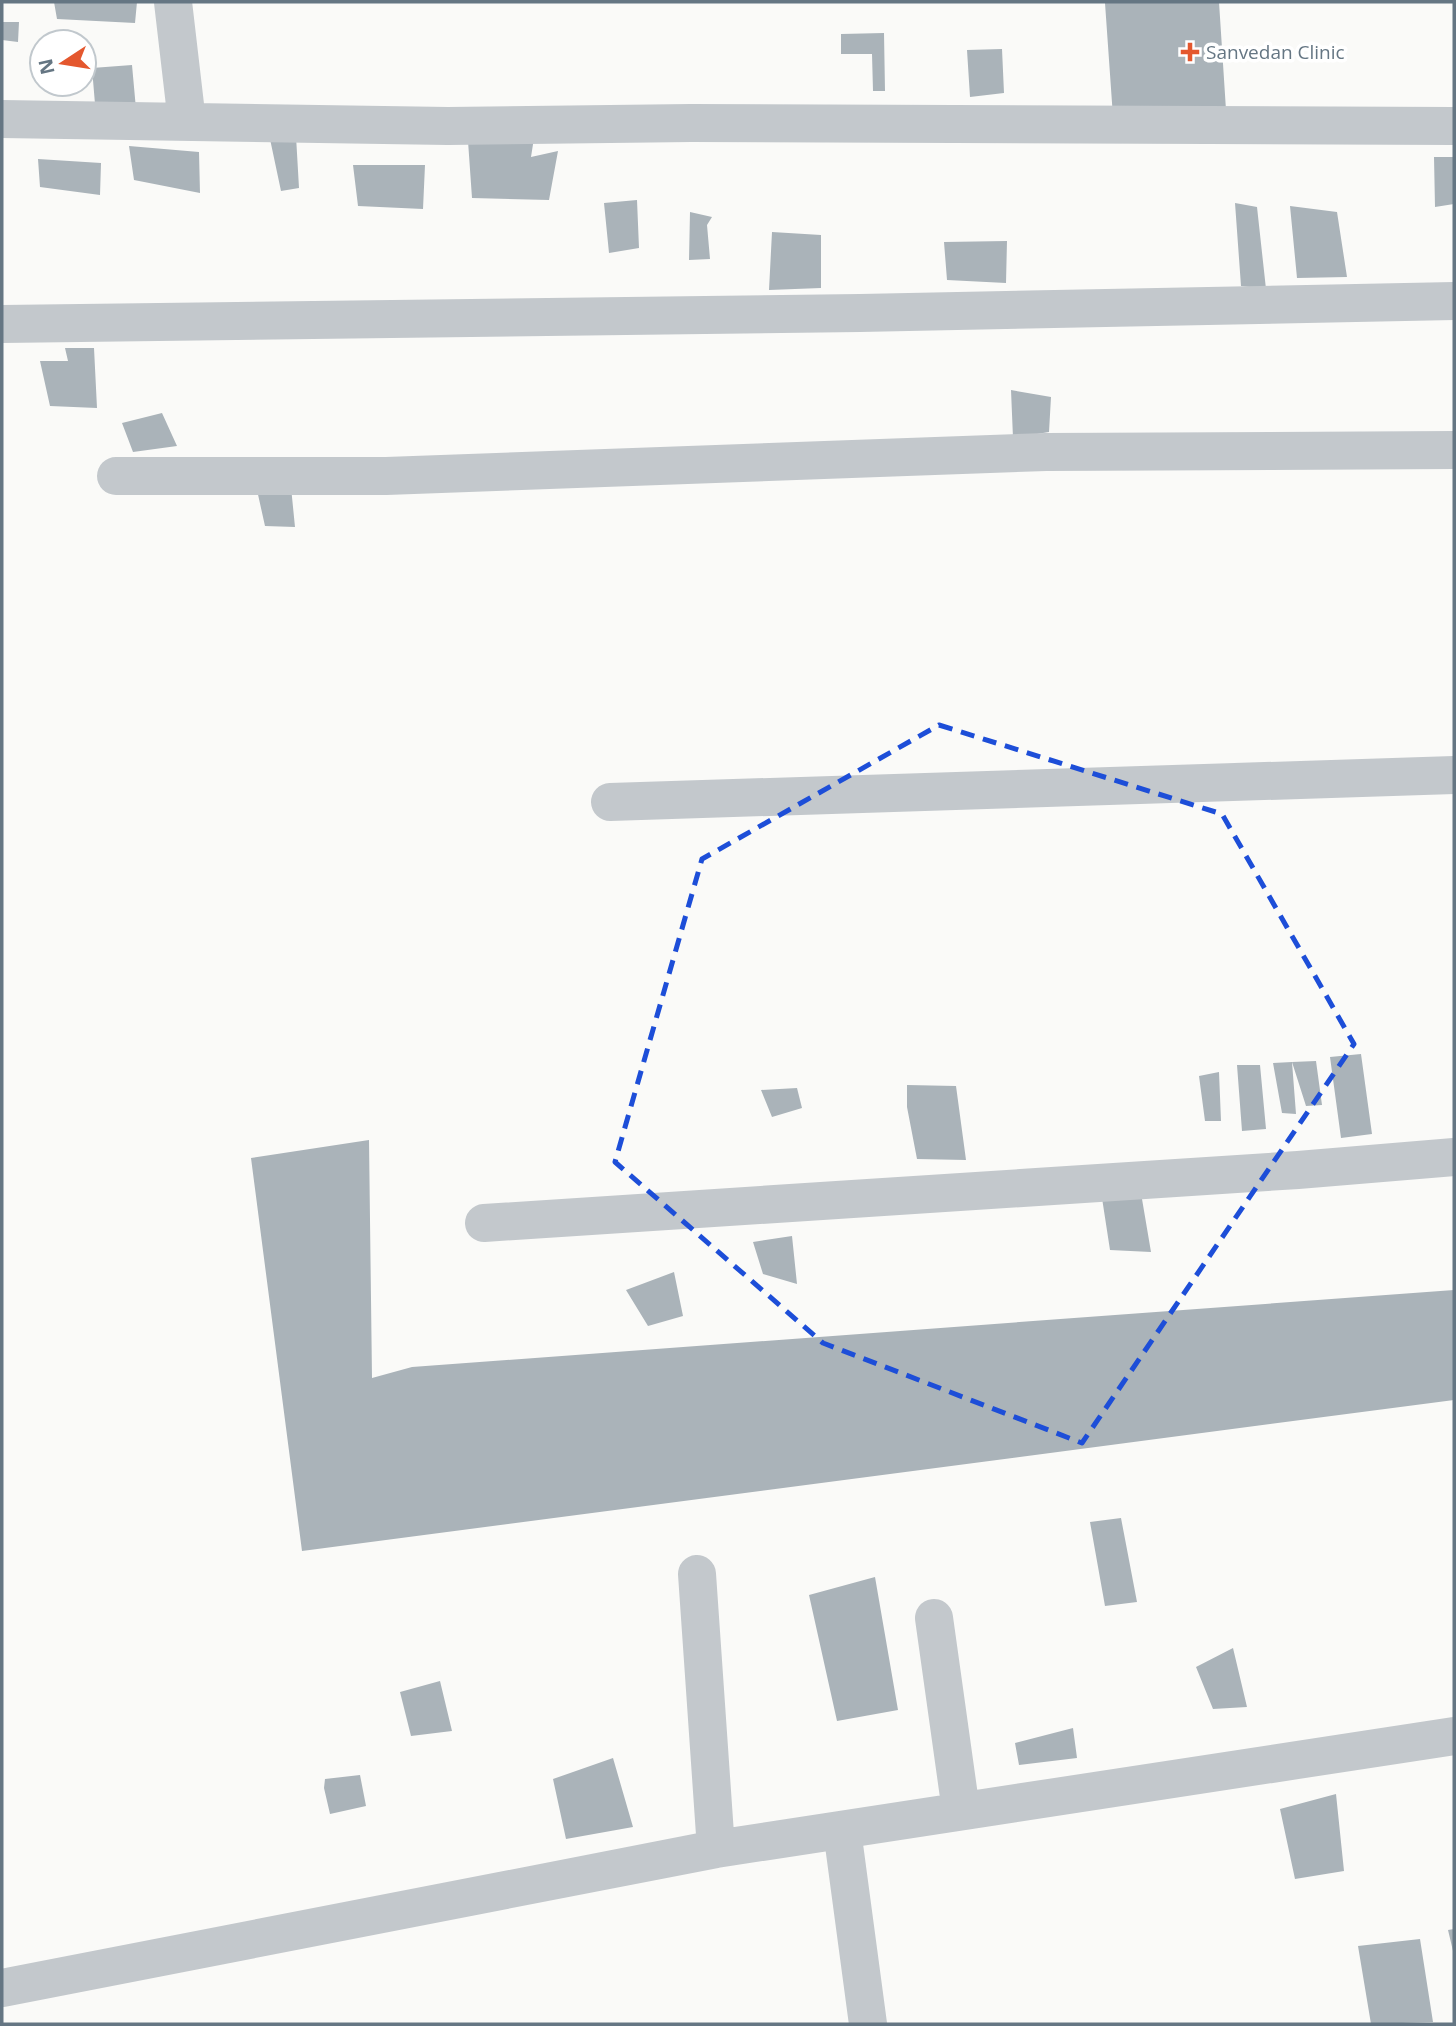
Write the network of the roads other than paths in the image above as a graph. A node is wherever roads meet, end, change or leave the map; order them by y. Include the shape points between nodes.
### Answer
1 (173, 2) edge
2 (2, 119) edge
3 (187, 122) junction
4 (1454, 126) edge
5 (1454, 301) edge
6 (2, 324) edge
7 (1454, 450) edge
8 (116, 476) dead end
9 (1454, 775) edge
10 (610, 802) dead end
11 (1454, 1157) edge
12 (484, 1223) dead end
13 (697, 1574) dead end
14 (934, 1618) dead end
15 (1454, 1735) edge
16 (961, 1811) junction
17 (842, 1829) junction
18 (716, 1849) junction
19 (2, 1988) edge
20 (868, 2024) edge

1 - 3 street
2 - 3 street
3 - 4 street
5 - 6 street
7 - 8 street via 1046,452 386,476
9 - 10 street
11 - 12 street
13 - 18 street
14 - 16 street
15 - 16 street
16 - 17 street
17 - 18 street
17 - 20 street
18 - 19 street

